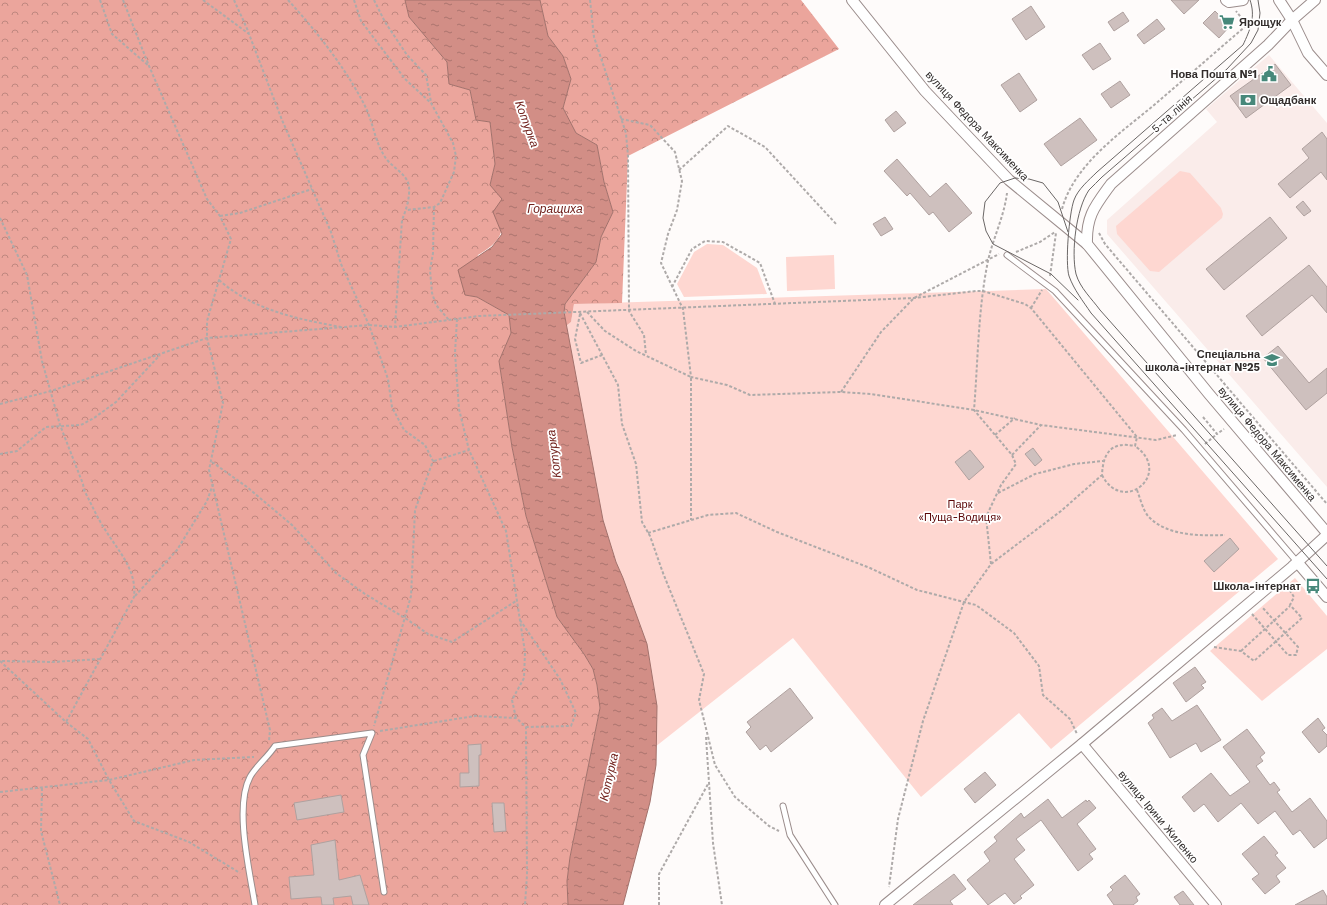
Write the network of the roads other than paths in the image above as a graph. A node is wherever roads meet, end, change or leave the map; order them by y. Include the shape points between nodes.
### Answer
1 (852, 0) edge
2 (1243, 0) edge
3 (1279, 0) edge
4 (1315, 0) edge
5 (1228, 1) edge
6 (1292, 20) junction
7 (1327, 75) edge
8 (1087, 244) junction
9 (1007, 255) road end
10 (1327, 534) edge
11 (1298, 563) junction
12 (1327, 597) edge
13 (1082, 744) junction
14 (783, 806) dead end
15 (384, 892) dead end
16 (886, 904) edge
17 (255, 905) edge
18 (835, 905) edge
19 (1216, 905) edge

1 - 8 street, вулиця Федора Максименка via 926,91 1009,180 1060,226
2 - 5 street
3 - 6 street
4 - 6 street, 5-та лінія
6 - 7 street via 1308,53
6 - 8 street, 5-та лінія via 1268,45 1111,184 1092,210 1086,226
8 - 10 street, вулиця Федора Максименка
9 - 11 lane via 1055,291 1184,430
10 - 11 street
11 - 12 street
11 - 13 street
13 - 16 street
13 - 19 street, вулиця Ірини Жиленко
14 - 18 lane via 790,835
15 - 17 lane via 363,755 372,733 275,746 250,777 244,800 243,836

